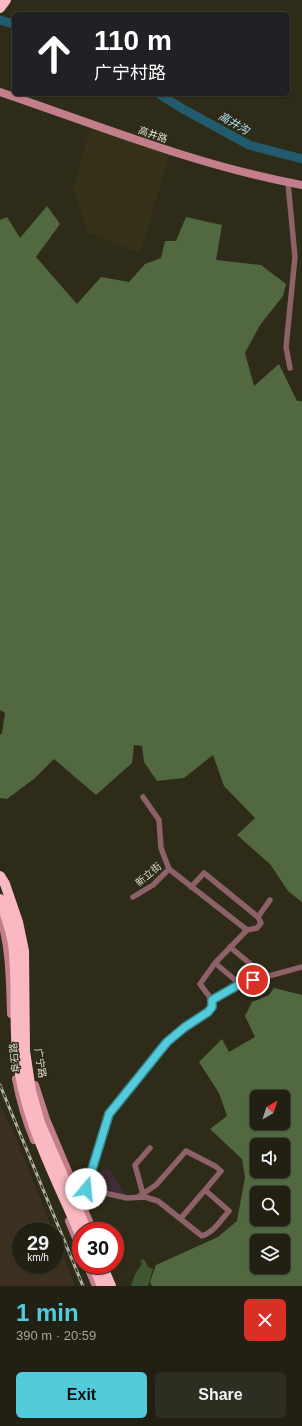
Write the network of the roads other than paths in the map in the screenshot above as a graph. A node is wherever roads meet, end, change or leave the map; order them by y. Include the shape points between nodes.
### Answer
1 (0, 92) edge
2 (288, 183) junction
3 (302, 186) edge
4 (290, 368) dead end
5 (143, 797) dead end
6 (0, 868) edge
7 (169, 869) junction
8 (0, 876) edge
9 (191, 887) junction
10 (133, 897) dead end
11 (0, 899) edge
12 (270, 900) dead end
13 (0, 916) edge
14 (258, 917) junction
15 (247, 930) junction
16 (230, 947) junction
17 (215, 963) junction
18 (302, 967) edge
19 (266, 977) junction
20 (240, 984) junction
21 (212, 1000) junction
22 (150, 1148) dead end
23 (86, 1189) junction
24 (205, 1190) junction
25 (140, 1196) junction
26 (81, 1203) junction
27 (180, 1218) junction
28 (75, 1222) edge
29 (83, 1222) edge
30 (89, 1222) edge
31 (72, 1229) edge
32 (91, 1274) edge
33 (97, 1274) edge
34 (106, 1274) edge
35 (111, 1274) edge
36 (96, 1286) edge
37 (102, 1286) edge
38 (111, 1286) edge
39 (116, 1286) edge

1 - 2 street, 高井路 via 188,157
2 - 3 street, 高井路
2 - 4 street via 295,257 286,347
5 - 7 street, 新立街 via 159,820 161,848
6 - 26 street, 广宁路 via 21,920 28,949 28,1049 35,1089
7 - 9 street
7 - 10 street, 新立街 via 152,885
8 - 29 highway, 阜石路 via 18,922 24,951 24,1051 30,1091 40,1123
9 - 14 street via 204,873
9 - 15 street
11 - 28 highway, 阜石路 via 9,926 14,954 16,1052 24,1095 34,1126
12 - 14 street
13 - 31 street via 9,959 12,1053 19,1096 28,1126
14 - 15 street via 261,923 256,928
15 - 16 street
16 - 17 street
16 - 19 street
17 - 20 street
17 - 21 street via 200,984
18 - 19 street
19 - 20 street
20 - 21 street
21 - 23 street via 212,1007 208,1012 167,1042 109,1114
22 - 25 street via 135,1165
23 - 25 street via 127,1198
23 - 26 street
24 - 25 street via 221,1171 186,1151 156,1185
24 - 27 street
24 - 27 street via 229,1210 213,1230 202,1236
25 - 27 street via 158,1201
26 - 30 street, 广宁路
32 - 36 street
33 - 37 highway
34 - 38 highway
35 - 39 street

